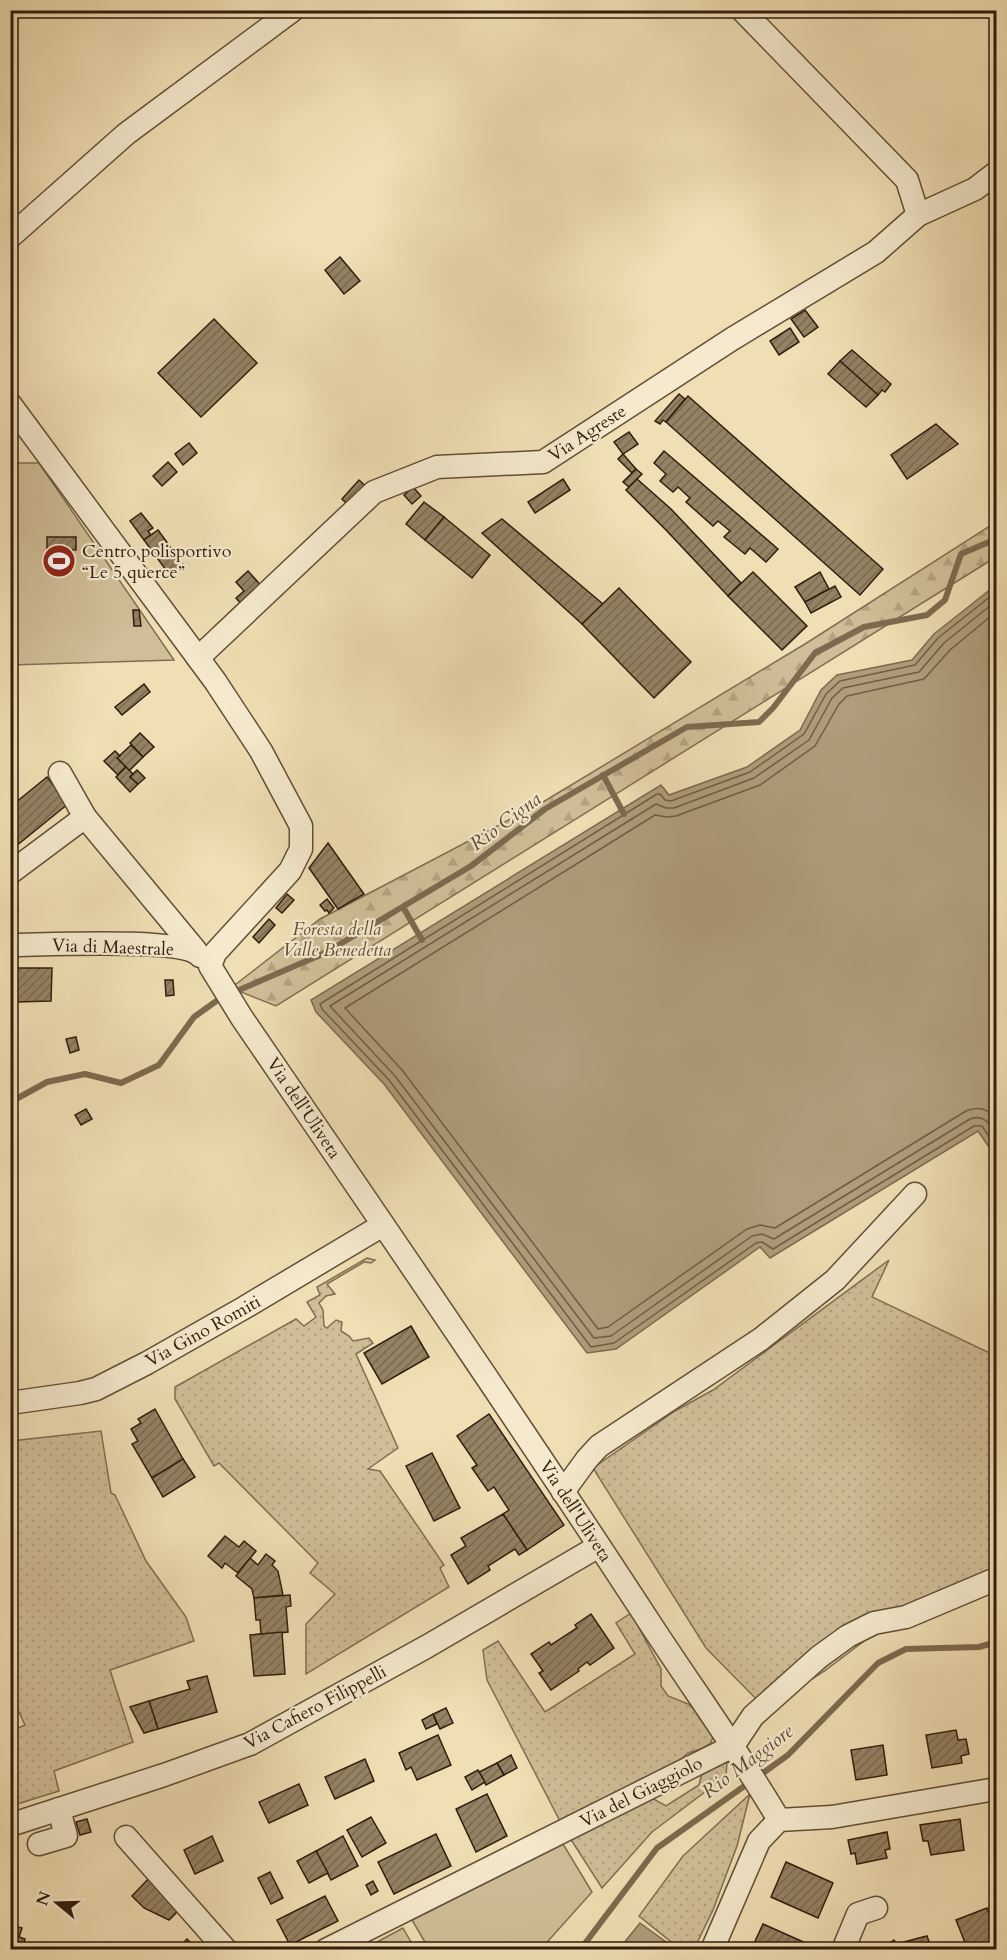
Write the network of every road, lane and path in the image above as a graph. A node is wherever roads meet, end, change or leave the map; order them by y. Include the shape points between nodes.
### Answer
1 (292, 10) edge
2 (742, 10) edge
3 (996, 173) edge
4 (918, 215) junction
5 (10, 237) edge
6 (10, 404) edge
7 (198, 658) junction
8 (60, 773) dead end
9 (85, 817) junction
10 (10, 873) edge
11 (10, 945) edge
12 (208, 966) junction
13 (915, 1194) dead end
14 (383, 1225) junction
15 (10, 1403) edge
16 (563, 1492) junction
17 (599, 1545) junction
18 (996, 1579) edge
19 (738, 1753) junction
20 (996, 1789) edge
21 (59, 1809) junction
22 (779, 1820) junction
23 (10, 1824) edge
24 (126, 1837) dead end
25 (39, 1844) dead end
26 (876, 1908) dead end
27 (226, 1950) edge
28 (326, 1950) edge
29 (712, 1950) edge
30 (843, 1950) edge

1 - 5 street via 126,134
2 - 4 street via 907,180
3 - 4 street, Via Agreste via 975,189
4 - 7 street, Via Agreste via 876,252 732,339 543,462 437,467 374,492
6 - 7 street
7 - 12 street via 261,751 302,832 301,849 290,871 215,953
8 - 9 street, Via dell'Uliveta
9 - 10 street
9 - 12 street, Via dell'Uliveta
11 - 12 street, Via di Maestrale via 153,944
12 - 14 street, Via dell'Uliveta
13 - 16 street via 835,1280 761,1339 599,1446
14 - 15 street, Via Gino Romiti via 328,1260 96,1389
14 - 16 street, Via dell'Uliveta
16 - 17 street, Via dell'Uliveta
17 - 19 street, Via dell'Uliveta
17 - 21 street, Via Cafiero Filippelli via 250,1744
18 - 19 street, Via del Giaggiolo via 906,1617 874,1623 848,1636 753,1716
19 - 22 street, Via dell'Uliveta
19 - 28 street, Via del Giaggiolo
20 - 22 street via 832,1817
21 - 23 street, Via Cafiero Filippelli
21 - 25 street via 66,1836
22 - 29 street via 759,1841
24 - 27 street
26 - 30 street via 858,1914

